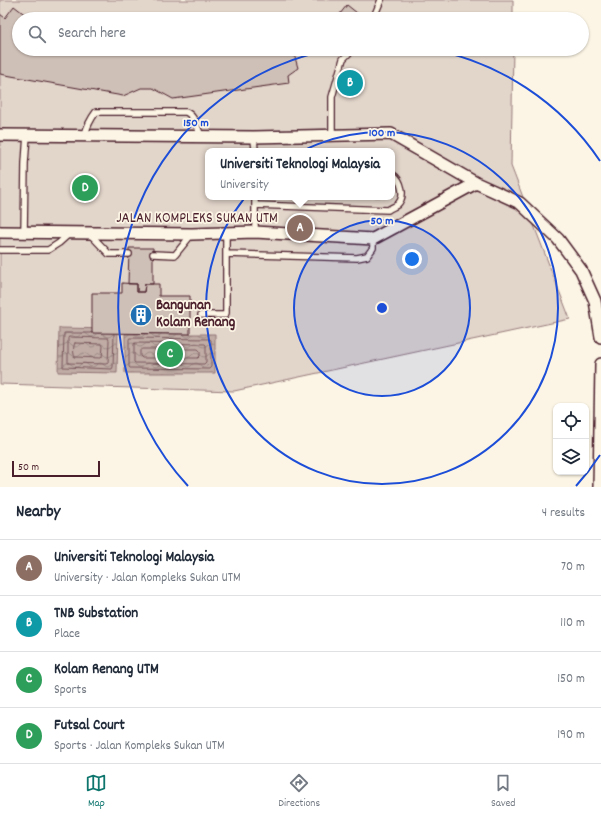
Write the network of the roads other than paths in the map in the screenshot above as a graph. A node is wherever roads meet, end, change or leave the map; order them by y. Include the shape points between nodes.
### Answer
1 (381, 0) edge
2 (376, 12) edge
3 (346, 56) edge
4 (0, 135) edge
5 (27, 135) junction
6 (85, 135) junction
7 (332, 135) junction
8 (201, 137) junction
9 (254, 137) junction
10 (255, 148) edge
11 (395, 176) edge
12 (476, 183) junction
13 (255, 200) edge
14 (255, 205) junction
15 (0, 232) edge
16 (226, 232) junction
17 (255, 232) junction
18 (24, 233) junction
19 (70, 233) junction
20 (90, 234) junction
21 (192, 234) junction
22 (373, 239) junction
23 (0, 250) edge
24 (129, 254) dead end
25 (153, 254) dead end
26 (226, 254) junction
27 (201, 315) dead end
28 (601, 337) edge
29 (601, 364) edge
30 (599, 487) edge

1 - 2 lane
3 - 7 lane via 332,97
4 - 5 street
5 - 6 street
5 - 18 lane
6 - 8 street
6 - 8 lane via 96,112 186,112 191,114
7 - 9 street
7 - 12 street via 391,134
8 - 9 street
9 - 10 lane
11 - 14 lane via 402,188 401,199 388,210
12 - 22 street
12 - 28 street via 520,203 558,239 581,270 595,301
13 - 14 lane
14 - 17 lane
15 - 18 street, JALAN KOMPLEKS SUKAN UTM
16 - 17 street, JALAN KOMPLEKS SUKAN UTM
16 - 21 street, JALAN KOMPLEKS SUKAN UTM
16 - 26 lane
17 - 22 street, JALAN KOMPLEKS SUKAN UTM
18 - 19 street, JALAN KOMPLEKS SUKAN UTM
19 - 20 street, JALAN KOMPLEKS SUKAN UTM
19 - 23 lane via 48,250
20 - 21 street, JALAN KOMPLEKS SUKAN UTM
20 - 24 lane via 109,254
21 - 25 lane via 175,255
22 - 26 lane via 373,248 367,256 357,258
26 - 27 lane via 226,313
29 - 30 street

